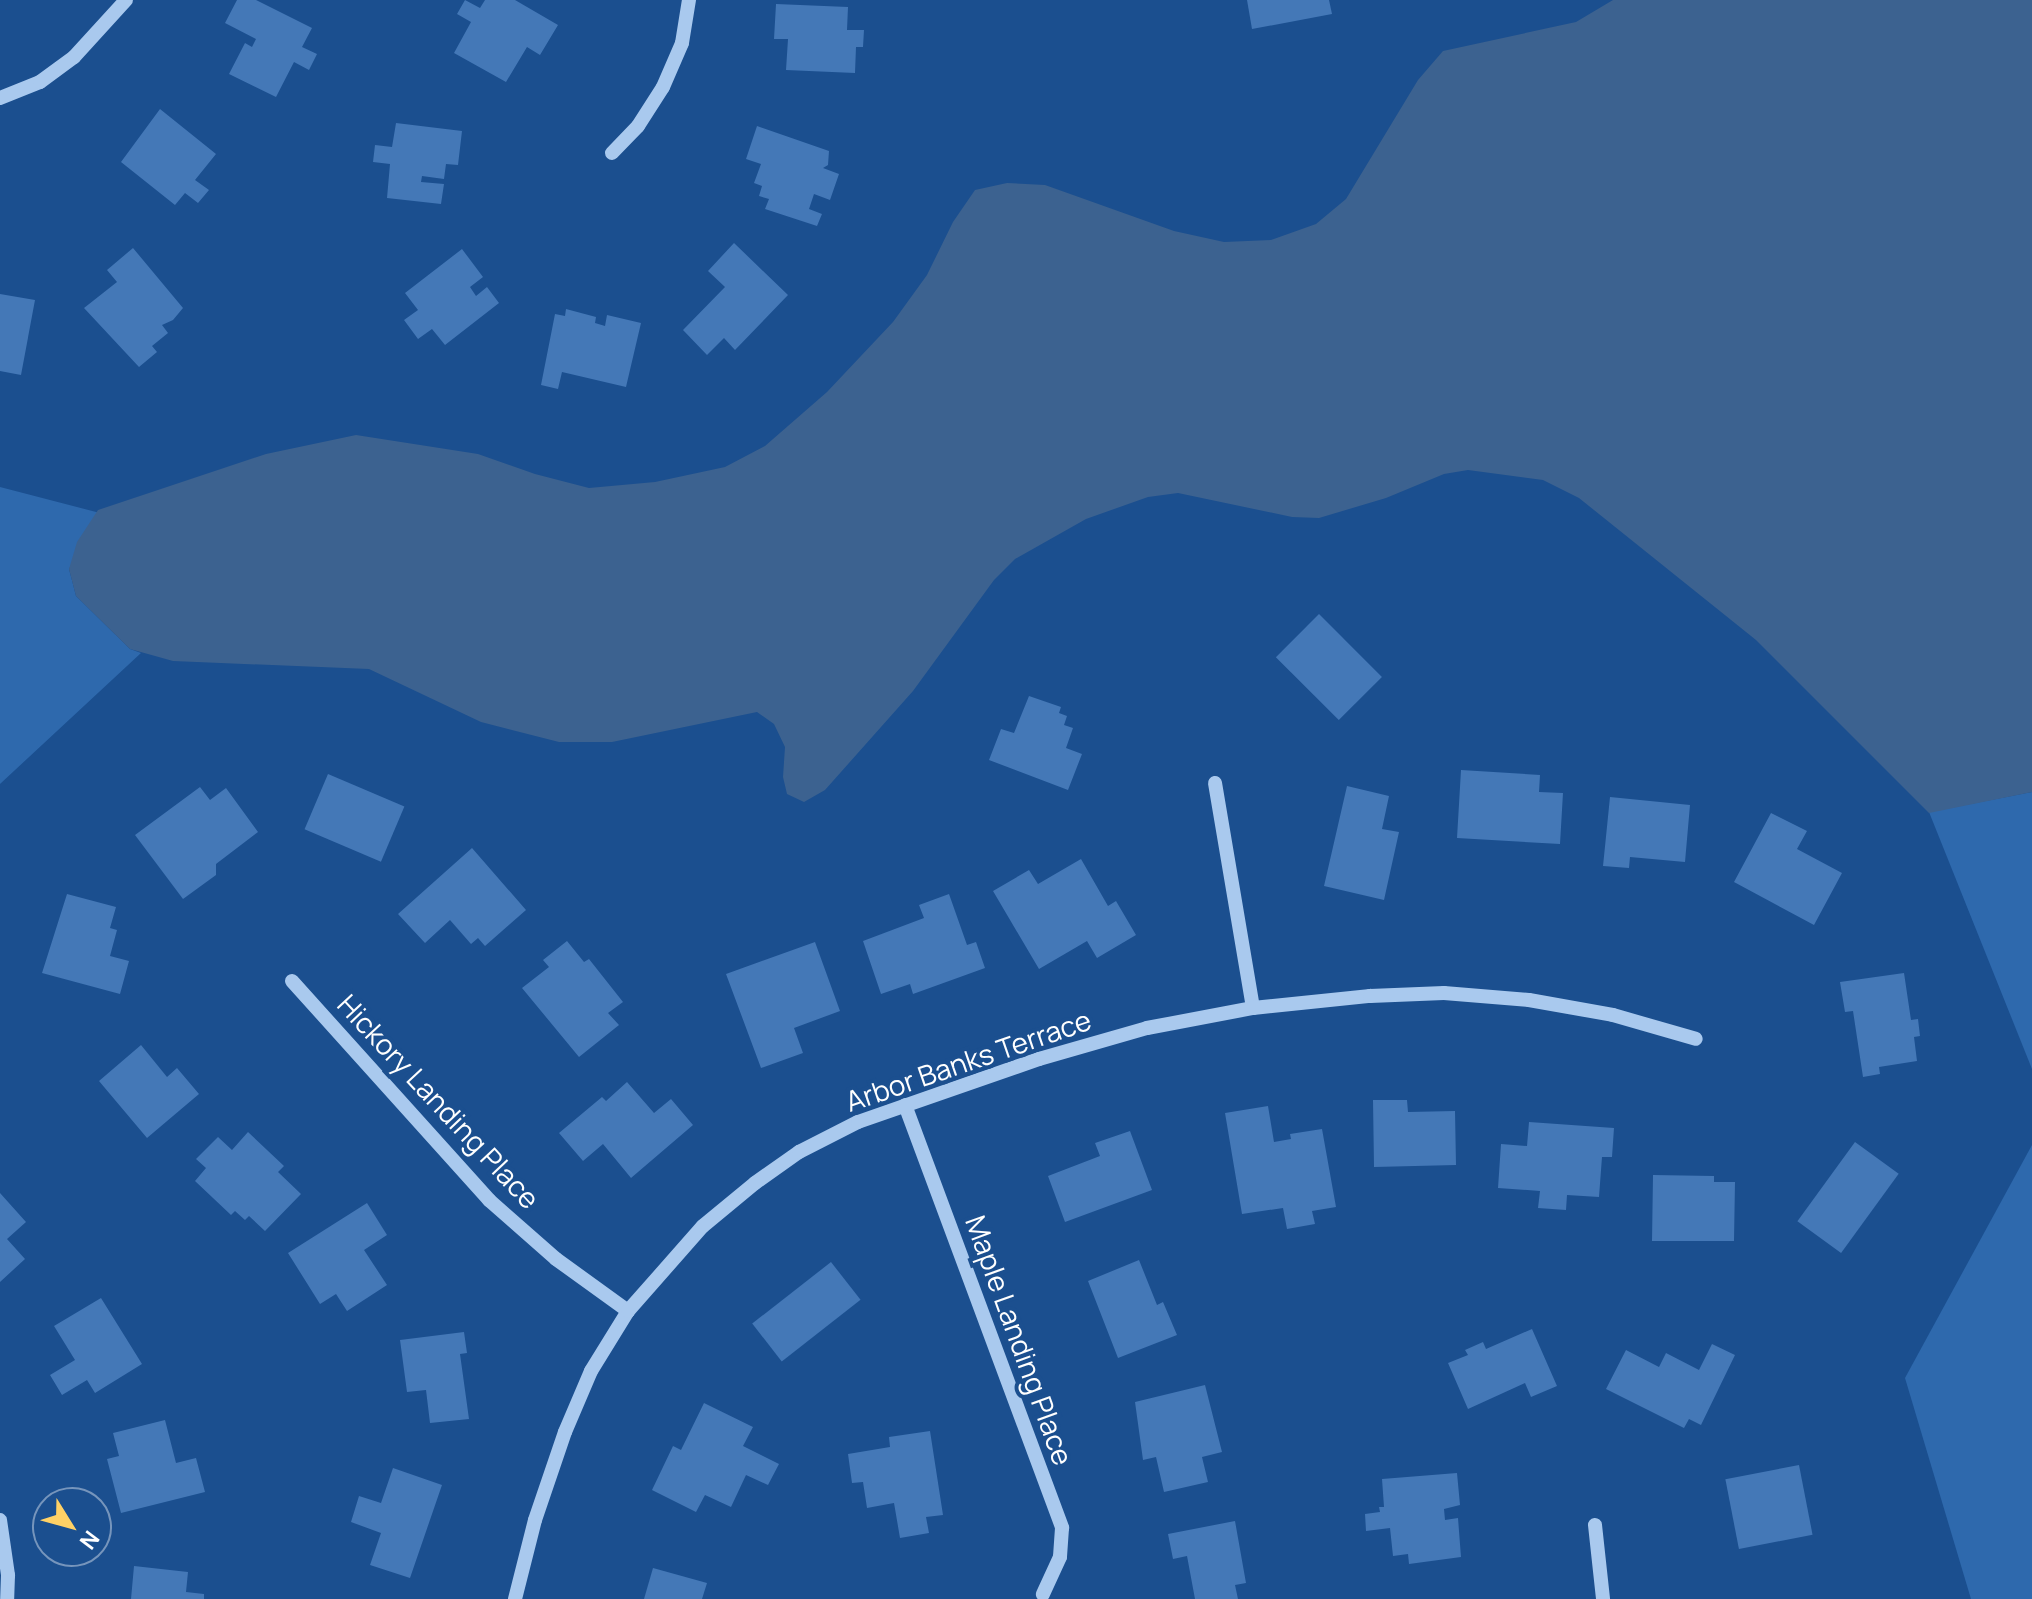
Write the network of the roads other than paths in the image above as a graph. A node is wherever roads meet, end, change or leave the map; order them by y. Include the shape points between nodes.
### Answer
1 (126, 0) edge
2 (689, 0) edge
3 (0, 98) edge
4 (612, 153) dead end
5 (1215, 783) dead end
6 (292, 981) dead end
7 (1253, 1008) junction
8 (1696, 1039) dead end
9 (905, 1105) junction
10 (628, 1311) junction
11 (0, 1520) edge
12 (1595, 1525) dead end
13 (1043, 1594) dead end
14 (7, 1599) edge
15 (515, 1599) edge
16 (1603, 1599) edge

1 - 3 street via 74,57 40,82
2 - 4 street via 682,43 663,87 638,126
5 - 7 street
6 - 10 street, Hickory Landing Place via 489,1200 556,1259
7 - 8 street, Arbor Banks Terrace via 1444,993 1571,1007
7 - 9 street, Arbor Banks Terrace via 1147,1028
9 - 10 street, Arbor Banks Terrace via 811,1146 755,1183 703,1226
9 - 13 street, Maple Landing Place via 1062,1528 1060,1557
10 - 15 street, Arbor Banks Terrace via 591,1371 565,1432
11 - 14 street
12 - 16 street

